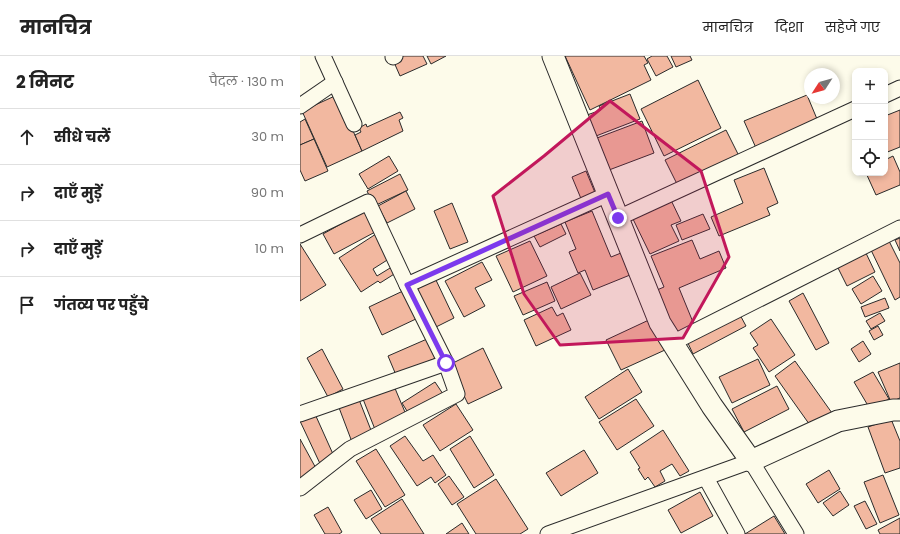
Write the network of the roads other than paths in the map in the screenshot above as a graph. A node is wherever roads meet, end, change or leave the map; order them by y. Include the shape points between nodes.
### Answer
1 (323, 56) edge
2 (553, 56) edge
3 (335, 82) junction
4 (900, 88) edge
5 (888, 94) edge
6 (300, 106) edge
7 (852, 110) edge
8 (354, 124) dead end
9 (608, 194) junction
10 (618, 218) junction
11 (900, 228) edge
12 (300, 235) edge
13 (407, 285) junction
14 (672, 343) junction
15 (446, 363) junction
16 (900, 410) edge
17 (300, 414) edge
18 (751, 461) junction
19 (706, 478) junction
20 (300, 488) edge
21 (583, 528) edge
22 (548, 534) edge
23 (736, 534) edge
24 (796, 534) edge

1 - 3 street
2 - 9 street
3 - 6 street
3 - 8 street
4 - 5 street
7 - 10 street
9 - 10 street
9 - 13 street
10 - 14 street via 660,323
11 - 14 street
12 - 13 street via 368,202
13 - 15 street
14 - 18 street
15 - 17 street
15 - 20 street via 458,394 350,449
16 - 18 street via 838,421
18 - 19 street
18 - 24 street
19 - 21 street
19 - 23 street
21 - 22 street

